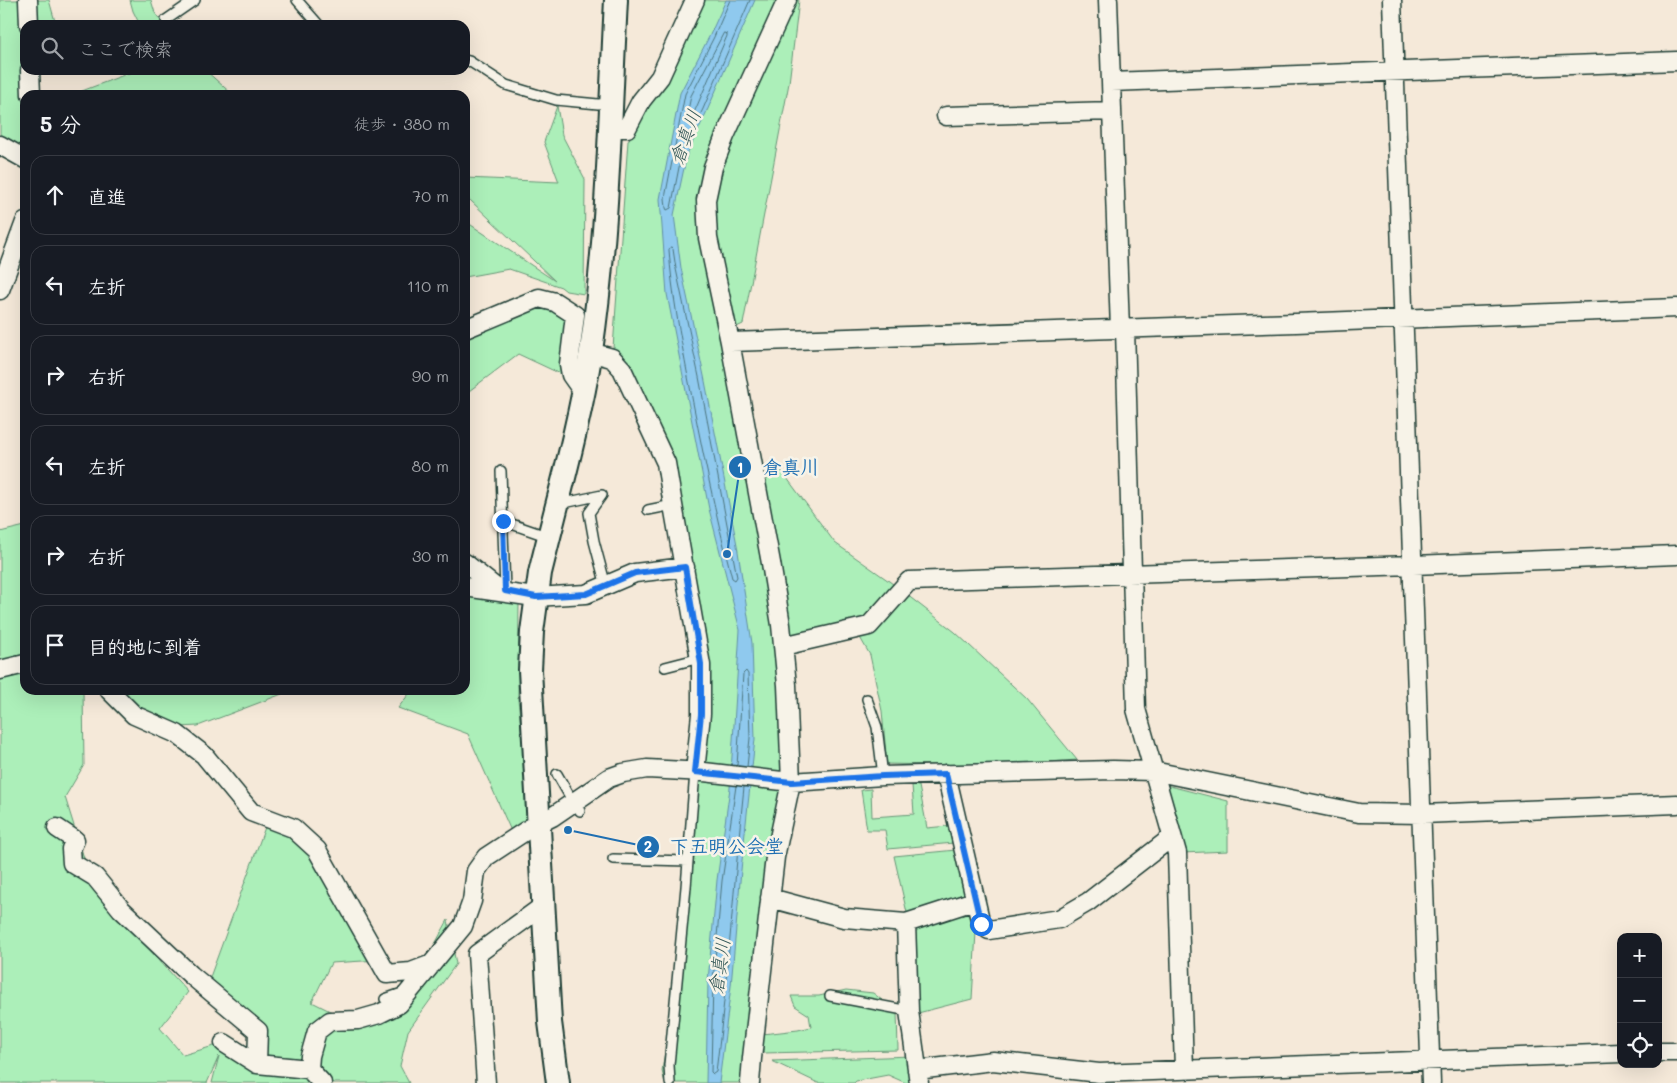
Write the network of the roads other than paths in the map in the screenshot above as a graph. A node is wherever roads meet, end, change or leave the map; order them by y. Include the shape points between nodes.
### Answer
1 (28, 0) edge
2 (195, 0) edge
3 (297, 0) edge
4 (616, 0) edge
5 (695, 0) edge
6 (787, 0) edge
7 (1108, 0) edge
8 (1392, 0) edge
9 (29, 20) edge
10 (166, 20) dead end
11 (315, 20) edge
12 (1677, 61) edge
13 (470, 62) edge
14 (1395, 71) junction
15 (30, 75) edge
16 (1111, 82) junction
17 (31, 90) edge
18 (611, 103) junction
19 (1112, 110) junction
20 (946, 116) dead end
21 (610, 128) junction
22 (0, 145) edge
23 (20, 156) edge
24 (20, 236) edge
25 (0, 290) edge
26 (1677, 308) edge
27 (1404, 320) junction
28 (470, 327) edge
29 (1122, 329) junction
30 (730, 342) junction
31 (590, 352) junction
32 (583, 392) junction
33 (501, 471) dead end
34 (557, 504) junction
35 (674, 506) junction
36 (648, 510) dead end
37 (503, 521) junction
38 (549, 537) junction
39 (1677, 555) edge
40 (1413, 565) junction
41 (470, 567) edge
42 (685, 567) junction
43 (1132, 574) junction
44 (606, 586) junction
45 (470, 588) edge
46 (505, 591) junction
47 (536, 597) junction
48 (783, 646) junction
49 (700, 658) junction
50 (20, 665) edge
51 (665, 667) dead end
52 (0, 670) edge
53 (114, 695) edge
54 (866, 699) dead end
55 (1153, 771) junction
56 (699, 772) junction
57 (557, 774) dead end
58 (946, 774) junction
59 (883, 776) junction
60 (792, 782) junction
61 (1677, 804) edge
62 (577, 806) junction
63 (1422, 814) junction
64 (538, 824) junction
65 (57, 828) dead end
66 (1172, 837) junction
67 (613, 859) dead end
68 (688, 861) junction
69 (770, 898) junction
70 (974, 901) junction
71 (543, 906) junction
72 (906, 923) junction
73 (432, 964) junction
74 (410, 990) junction
75 (830, 996) dead end
76 (385, 998) dead end
77 (909, 1011) junction
78 (224, 1043) dead end
79 (1662, 1052) edge
80 (1677, 1052) edge
81 (1617, 1053) edge
82 (1430, 1060) junction
83 (258, 1064) junction
84 (309, 1069) junction
85 (1182, 1074) edge
86 (918, 1077) edge
87 (322, 1083) edge
88 (486, 1083) edge
89 (558, 1083) edge
90 (670, 1083) edge
91 (750, 1083) edge
92 (1431, 1083) edge

1 - 9 street
2 - 10 lane
3 - 11 lane
4 - 18 street
5 - 21 street via 660,77 641,101 627,128
6 - 30 street via 725,136 713,167 706,200 708,238
7 - 16 street
8 - 14 street
12 - 14 street
13 - 18 lane via 506,85 556,100
14 - 16 street
14 - 27 street
15 - 17 street
16 - 19 street
18 - 21 street
19 - 20 street
19 - 29 street
21 - 31 street via 599,290
22 - 23 street
24 - 25 street
26 - 27 street
27 - 29 street
27 - 40 street
28 - 32 street via 539,298 555,302 575,315 569,364 571,376
29 - 30 street
29 - 43 street
30 - 48 street via 772,563
31 - 32 street
31 - 35 street via 612,358 622,369 666,463
32 - 34 street
33 - 37 lane
34 - 38 street
34 - 44 lane via 602,494 589,513
35 - 36 lane
35 - 42 street
37 - 38 lane
37 - 46 lane
38 - 47 street
39 - 40 street
40 - 43 street
40 - 63 street
41 - 46 street
42 - 44 street via 635,573
42 - 49 street
43 - 48 street via 909,581 869,626
43 - 55 street via 1136,709
44 - 47 street via 586,594
45 - 46 street
46 - 47 street
47 - 64 street via 530,670
48 - 60 street
49 - 51 lane
49 - 56 street
50 - 52 street
53 - 73 street via 134,714 177,734 204,755 251,812 293,828 317,850 387,974 410,972
54 - 59 lane via 877,727
55 - 58 street
55 - 63 street via 1359,814
55 - 66 street
56 - 60 street
56 - 62 street via 646,769 623,773 609,778
56 - 68 lane
57 - 62 lane
58 - 59 street
58 - 70 street
59 - 60 street
60 - 69 street via 775,856
61 - 63 street
62 - 64 street
63 - 82 street
64 - 71 street
64 - 73 street via 486,856 476,871 472,901 462,926
65 - 83 street via 75,840 71,849 72,863 95,877 121,909 191,975 258,1031
66 - 70 street via 1088,902 1059,919 989,930 981,924
66 - 85 street via 1177,853
67 - 68 lane
68 - 90 lane
69 - 72 street via 844,918
69 - 91 street
70 - 72 street
71 - 88 street via 478,954
71 - 89 street via 550,1022
72 - 77 street
73 - 74 street
74 - 76 lane
74 - 84 street via 399,1004 379,1014 358,1020 330,1021 317,1031
75 - 77 lane
77 - 86 street
78 - 83 street
79 - 80 street
81 - 82 street
82 - 85 street
82 - 92 street
83 - 84 street
84 - 87 street
85 - 86 street via 1099,1074 993,1061

